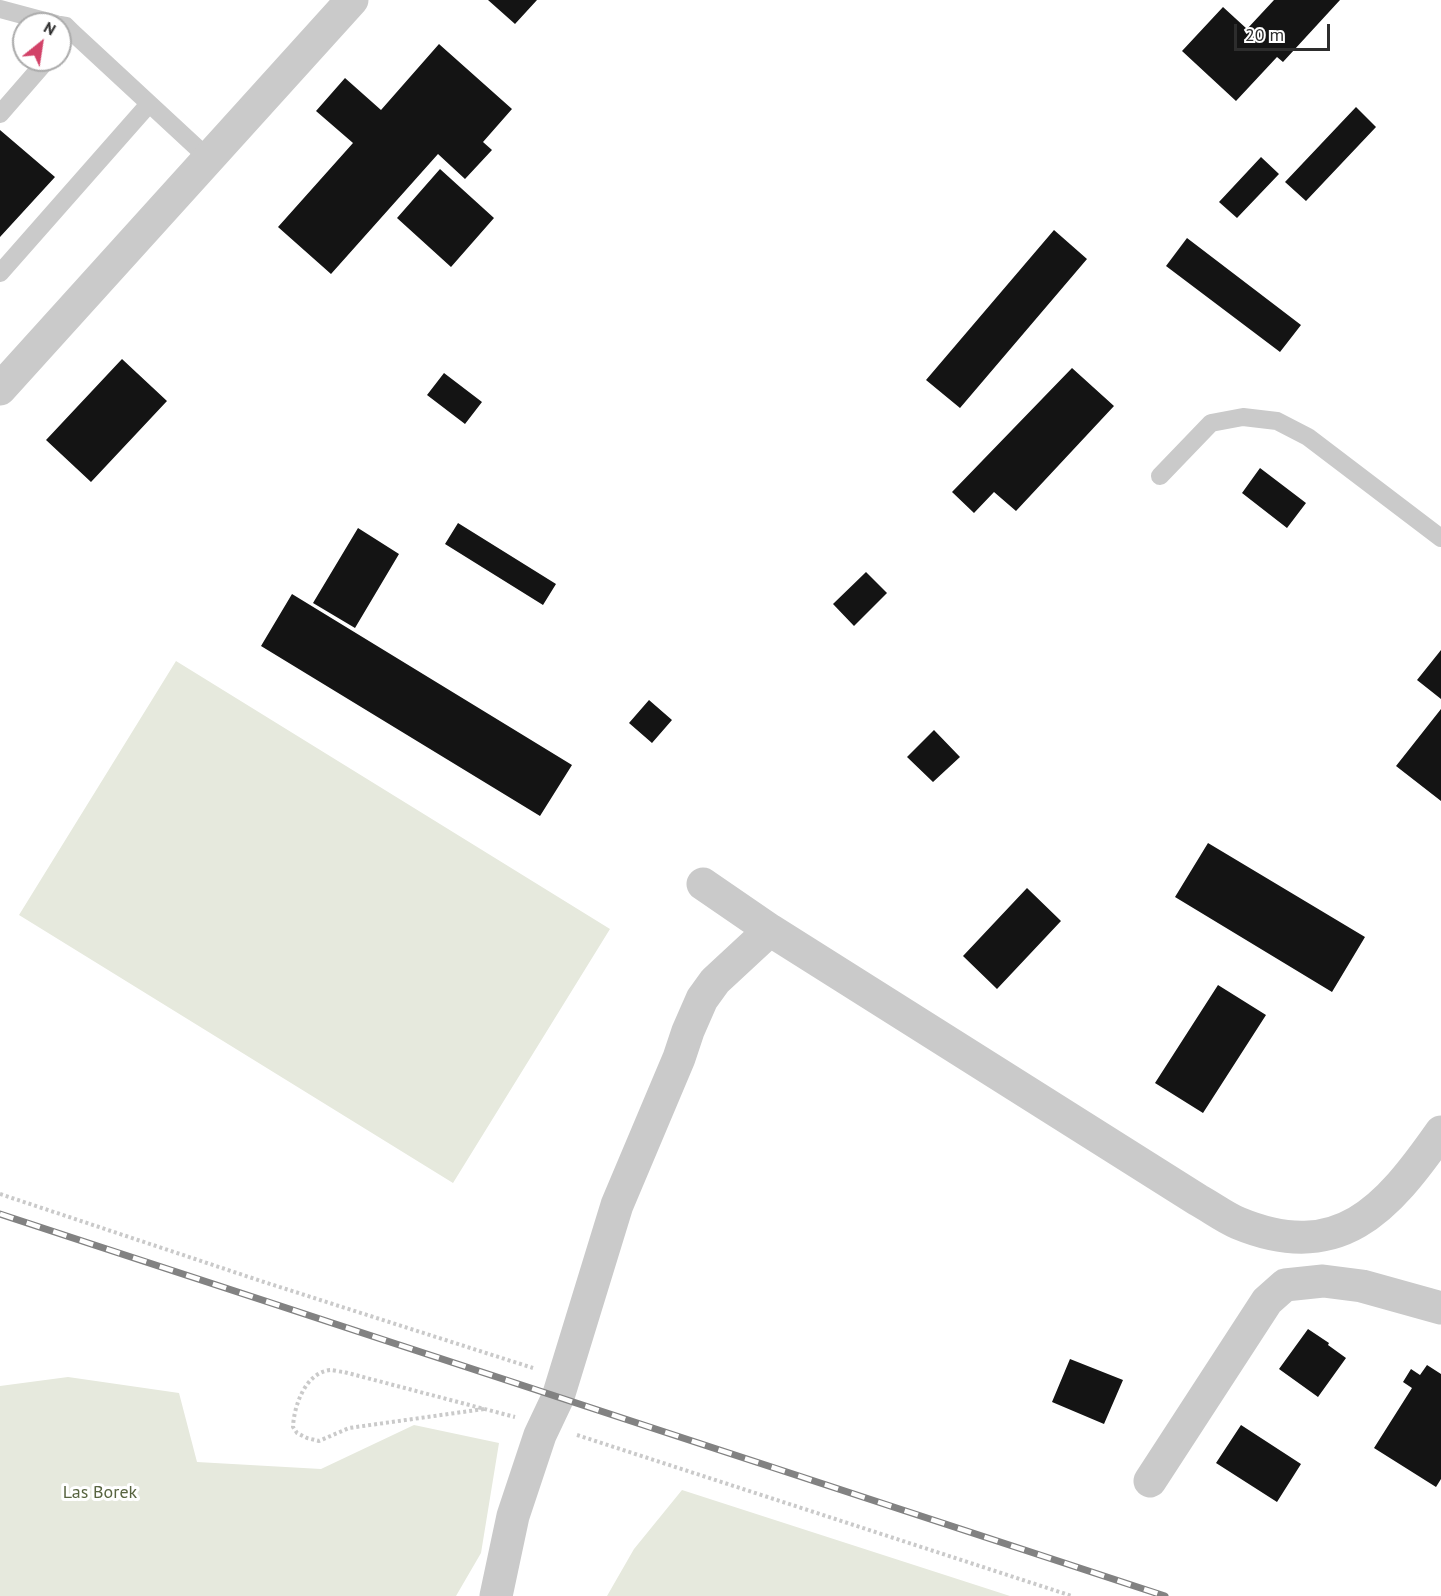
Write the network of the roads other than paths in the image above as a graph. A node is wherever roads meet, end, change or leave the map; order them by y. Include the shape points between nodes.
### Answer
1 (352, 0) edge
2 (72, 40) edge
3 (37, 72) edge
4 (149, 104) junction
5 (0, 114) edge
6 (208, 158) junction
7 (0, 273) edge
8 (0, 389) edge
9 (1160, 476) dead end
10 (1441, 538) edge
11 (703, 884) dead end
12 (770, 930) junction
13 (1441, 1132) edge
14 (1441, 1308) edge
15 (1150, 1481) dead end
16 (496, 1596) edge

1 - 6 street
2 - 4 lane
3 - 5 lane
4 - 6 lane
4 - 7 lane
6 - 8 street
9 - 10 lane via 1211,423 1243,417 1277,421 1308,437
11 - 12 street
12 - 13 street via 1198,1200 1237,1222 1276,1235 1302,1238 1325,1234 1353,1225 1379,1209 1410,1176
12 - 16 street via 715,981 702,999 617,1205 558,1397 513,1516
14 - 15 street via 1362,1286 1323,1281 1285,1285 1267,1300

